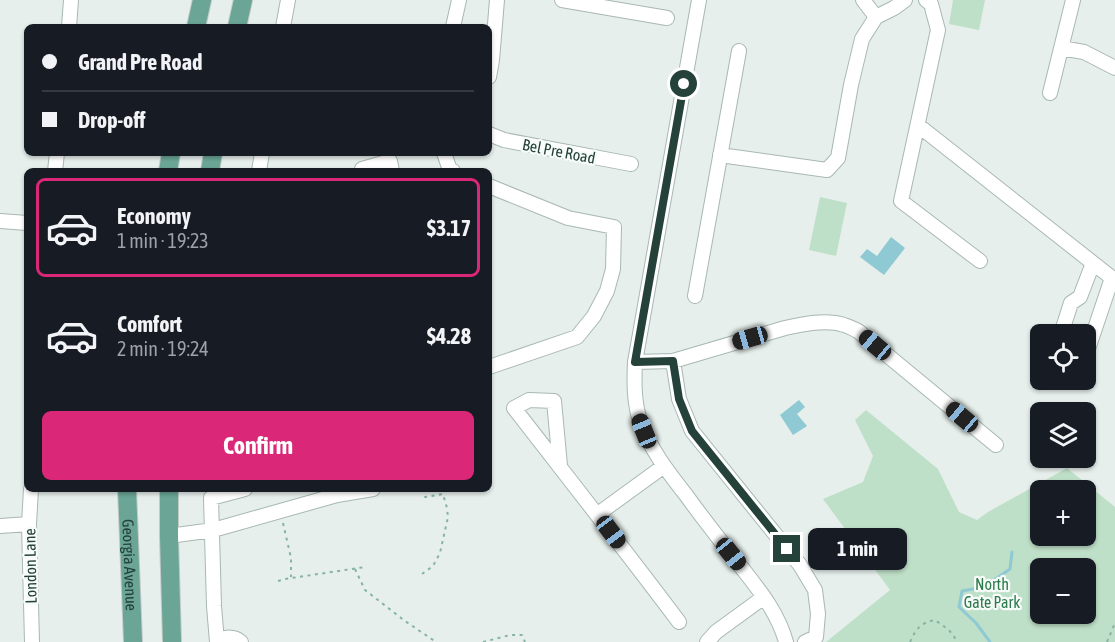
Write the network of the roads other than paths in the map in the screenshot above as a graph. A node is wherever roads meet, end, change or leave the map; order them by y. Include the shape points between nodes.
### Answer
1 (71, 0) edge
2 (202, 0) edge
3 (243, 0) edge
4 (288, 0) edge
5 (459, 0) edge
6 (497, 0) edge
7 (562, 0) edge
8 (699, 0) edge
9 (863, 0) edge
10 (905, 0) edge
11 (926, 0) edge
12 (1072, 0) edge
13 (876, 16) junction
14 (667, 18) dead end
15 (69, 24) edge
16 (197, 24) edge
17 (238, 24) edge
18 (284, 24) edge
19 (454, 24) edge
20 (1061, 48) junction
21 (738, 51) dead end
22 (492, 60) edge
23 (1115, 68) edge
24 (1050, 93) dead end
25 (919, 126) junction
26 (492, 135) edge
27 (720, 155) junction
28 (631, 165) dead end
29 (366, 168) edge
30 (391, 168) edge
31 (492, 187) edge
32 (0, 221) edge
33 (24, 223) edge
34 (980, 261) dead end
35 (1093, 263) junction
36 (1112, 280) edge
37 (695, 296) dead end
38 (1064, 324) edge
39 (1096, 326) edge
40 (673, 361) junction
41 (635, 362) junction
42 (492, 366) edge
43 (996, 445) dead end
44 (560, 466) junction
45 (664, 466) junction
46 (31, 492) edge
47 (127, 492) edge
48 (170, 492) edge
49 (234, 492) edge
50 (331, 493) edge
51 (598, 514) junction
52 (29, 524) junction
53 (0, 526) edge
54 (213, 530) junction
55 (169, 536) junction
56 (764, 597) junction
57 (679, 622) dead end
58 (217, 641) edge
59 (32, 642) edge
60 (134, 642) edge
61 (172, 642) edge
62 (241, 642) edge
63 (706, 642) edge
64 (786, 642) edge
65 (805, 642) edge

1 - 15 street
2 - 16 main road
3 - 17 main road
4 - 18 street
5 - 19 street
6 - 22 street
7 - 14 street
8 - 41 street
9 - 13 street
10 - 13 street
11 - 25 street via 931,4 938,30
12 - 20 street
13 - 27 street via 862,39 838,158 827,170
20 - 23 street via 1084,52
20 - 24 street
21 - 27 street
25 - 34 street via 901,201
25 - 35 street
26 - 28 street, Bel Pre Road
27 - 37 street
29 - 30 street via 390,161
31 - 42 street via 568,218 614,227 613,269 607,291 577,338
32 - 33 street
35 - 36 street
35 - 38 street
36 - 39 street
40 - 41 street
40 - 43 street via 793,326 844,325 858,331
40 - 65 street via 679,399 692,431 801,565 815,590 819,614 816,637
41 - 45 street via 634,396 640,420
44 - 44 street via 553,458 514,408 529,400 554,401
44 - 51 street
45 - 51 street
45 - 56 street
46 - 52 street, London Lane
47 - 60 main road, Georgia Avenue
48 - 55 main road
49 - 54 street via 211,498
50 - 54 street
51 - 57 street
52 - 53 street
52 - 59 street, London Lane
54 - 55 street
54 - 58 street
55 - 61 main road
56 - 63 street
56 - 64 street
58 - 62 street via 229,637

